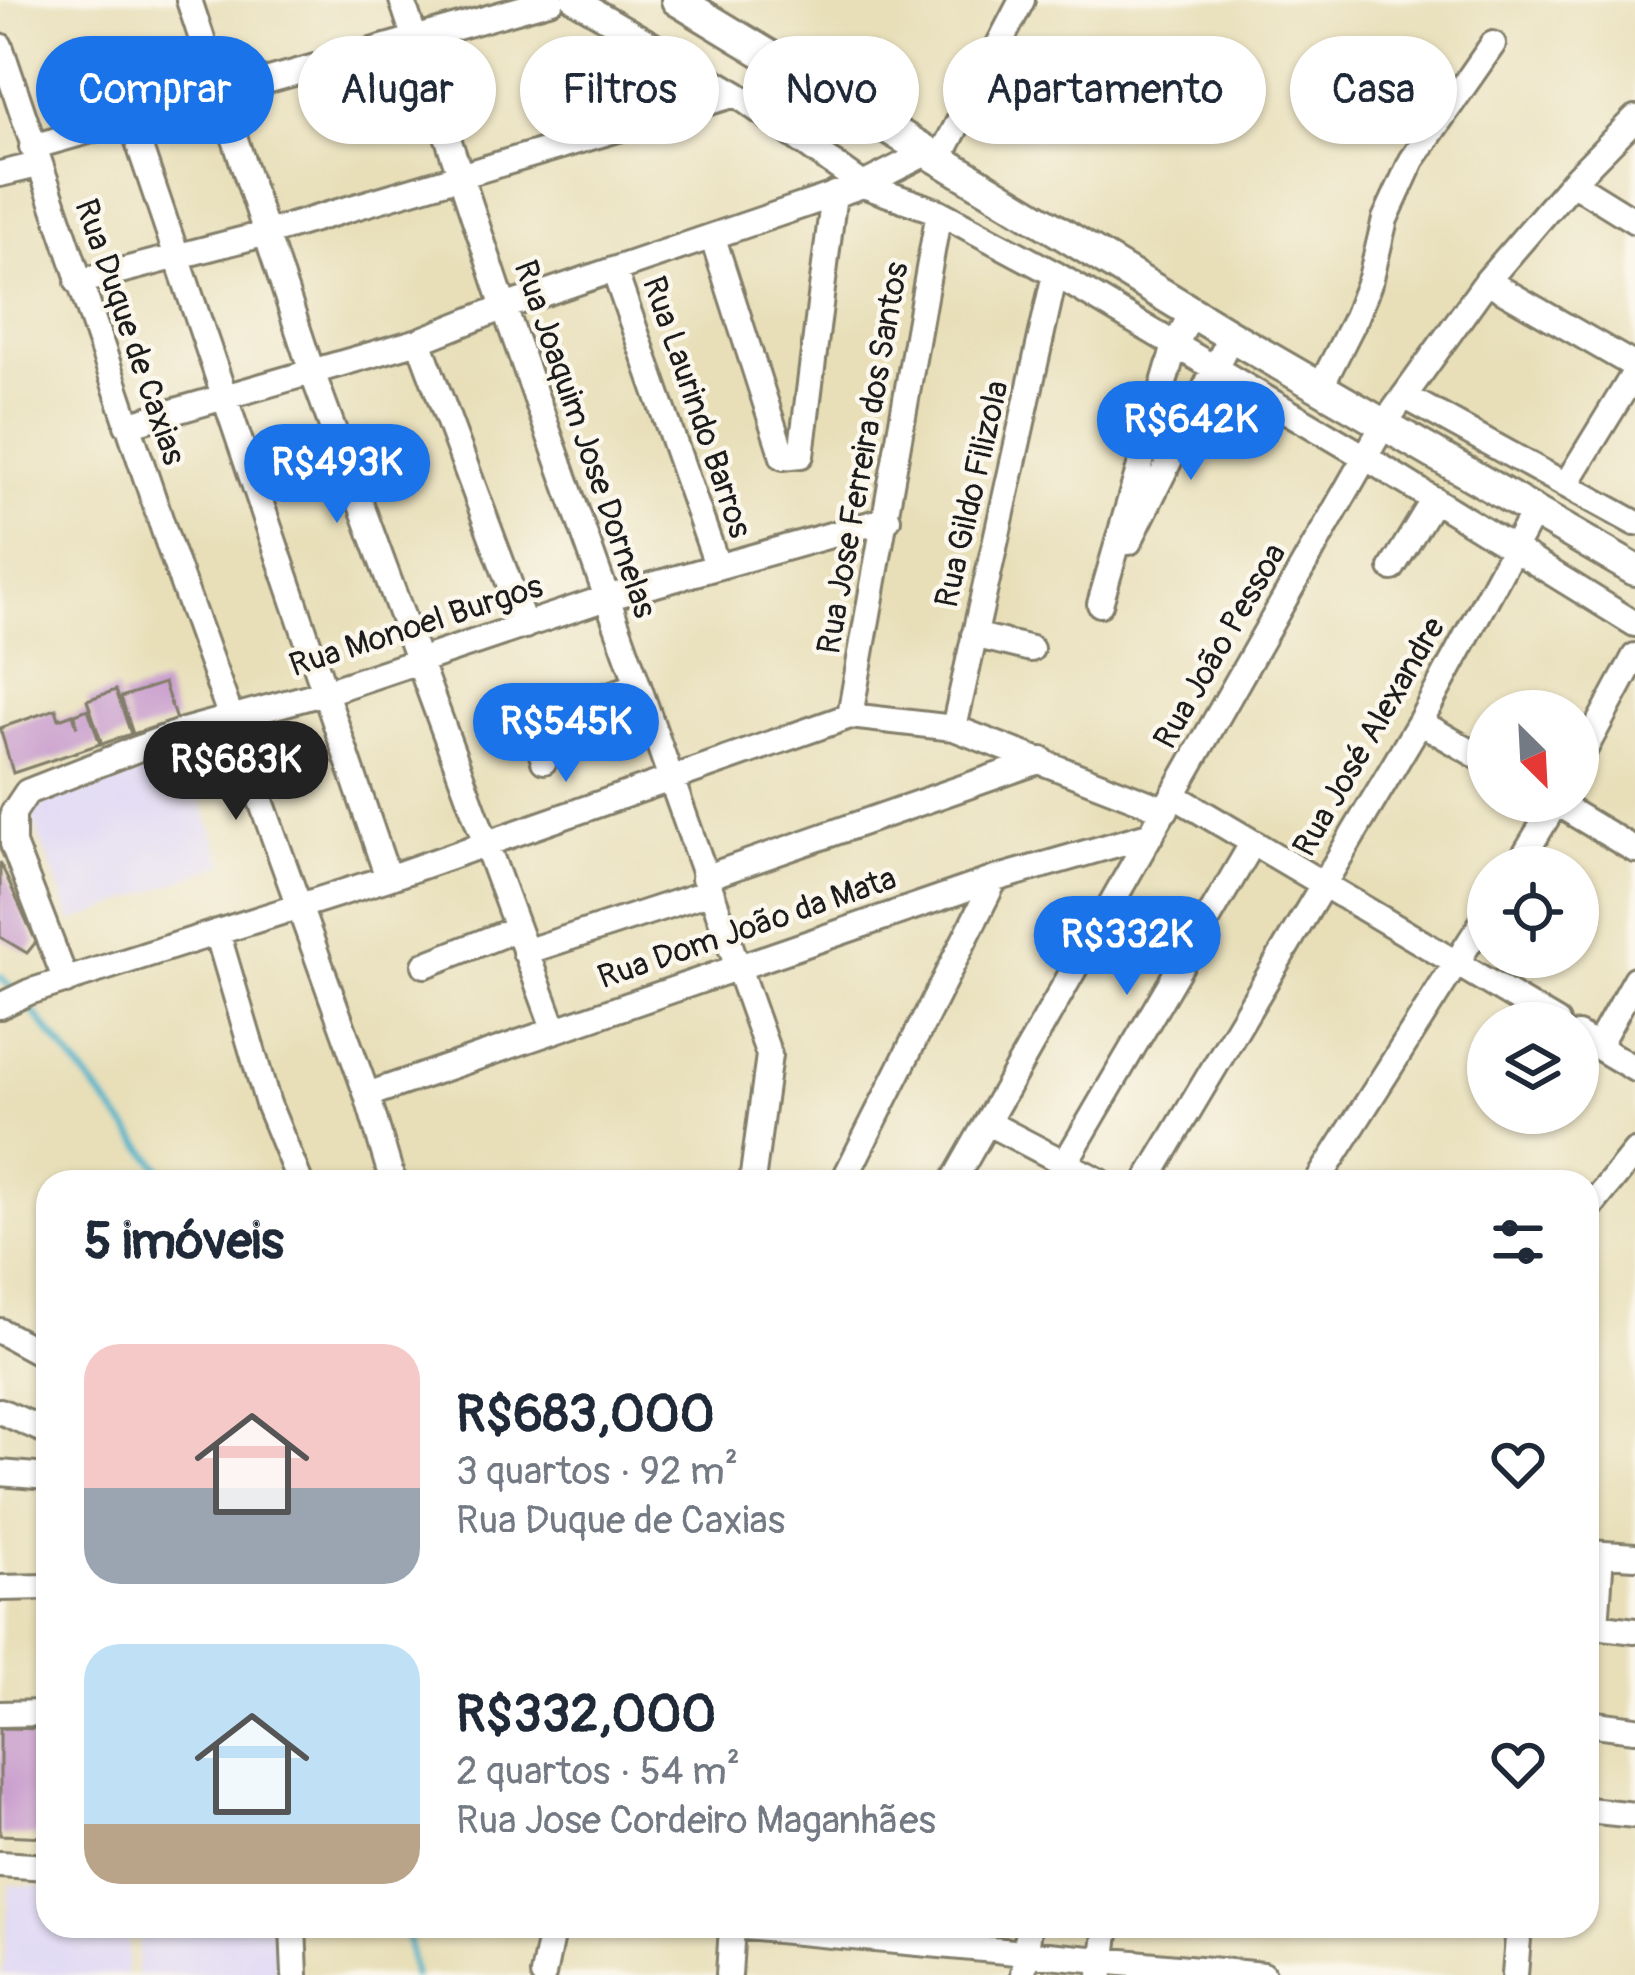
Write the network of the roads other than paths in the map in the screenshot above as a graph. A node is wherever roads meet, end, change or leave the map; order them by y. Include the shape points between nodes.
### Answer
1 (189, 0) edge
2 (402, 0) edge
3 (552, 0) edge
4 (574, 0) edge
5 (677, 0) edge
6 (1022, 0) edge
7 (201, 36) edge
8 (414, 36) edge
9 (429, 36) edge
10 (1493, 44) dead end
11 (0, 46) edge
12 (736, 94) junction
13 (1635, 118) edge
14 (68, 144) edge
15 (139, 144) edge
16 (236, 144) edge
17 (449, 144) edge
18 (35, 156) junction
19 (934, 156) junction
20 (0, 174) edge
21 (460, 176) junction
22 (1572, 182) junction
23 (863, 185) junction
24 (834, 194) junction
25 (939, 212) junction
26 (1635, 221) edge
27 (264, 234) junction
28 (713, 238) junction
29 (175, 255) junction
30 (614, 270) junction
31 (1055, 274) junction
32 (1487, 281) junction
33 (78, 282) junction
34 (504, 307) junction
35 (1192, 313) junction
36 (1231, 337) junction
37 (419, 341) junction
38 (1175, 345) junction
39 (1213, 368) junction
40 (1635, 369) edge
41 (312, 373) junction
42 (1321, 386) junction
43 (1404, 396) junction
44 (223, 399) junction
45 (1384, 424) junction
46 (127, 425) junction
47 (1365, 457) junction
48 (1567, 483) junction
49 (1434, 499) junction
50 (1535, 509) junction
51 (888, 519) junction
52 (1635, 523) edge
53 (1514, 548) junction
54 (717, 565) junction
55 (1392, 568) dead end
56 (1635, 569) edge
57 (606, 598) junction
58 (1635, 623) edge
59 (525, 626) junction
60 (974, 635) junction
61 (1031, 649) dead end
62 (1635, 656) edge
63 (419, 661) junction
64 (636, 686) junction
65 (326, 692) junction
66 (850, 716) junction
67 (230, 719) junction
68 (1420, 722) junction
69 (1599, 723) edge
70 (954, 728) junction
71 (1467, 750) edge
72 (1042, 760) junction
73 (544, 761) dead end
74 (669, 782) junction
75 (1170, 802) junction
76 (1588, 822) edge
77 (1152, 834) junction
78 (1252, 844) junction
79 (484, 845) junction
80 (1635, 850) edge
81 (388, 878) junction
82 (995, 879) junction
83 (707, 885) junction
84 (1322, 886) junction
85 (299, 906) junction
86 (217, 932) junction
87 (521, 940) junction
88 (1467, 947) edge
89 (425, 965) dead end
90 (738, 965) junction
91 (1456, 965) junction
92 (1635, 979) edge
93 (65, 981) junction
94 (1520, 1002) edge
95 (0, 1006) edge
96 (1599, 1026) edge
97 (554, 1028) junction
98 (1599, 1048) edge
99 (1635, 1069) edge
100 (367, 1095) junction
101 (988, 1123) junction
102 (1635, 1152) edge
103 (295, 1170) edge
104 (389, 1170) edge
105 (754, 1170) edge
106 (849, 1170) edge
107 (960, 1170) edge
108 (1055, 1170) edge
109 (1061, 1170) edge
110 (1153, 1170) edge
111 (1325, 1170) edge
112 (1599, 1196) edge
113 (0, 1331) edge
114 (36, 1351) edge
115 (0, 1411) edge
116 (36, 1427) edge
117 (0, 1473) edge
118 (36, 1476) edge
119 (1599, 1554) edge
120 (1635, 1556) edge
121 (36, 1587) edge
122 (0, 1588) edge
123 (1599, 1627) edge
124 (1635, 1631) edge
125 (36, 1713) edge
126 (0, 1714) edge
127 (1599, 1725) edge
128 (1635, 1730) edge
129 (1599, 1811) edge
130 (1635, 1815) edge
131 (0, 1864) edge
132 (36, 1866) edge
133 (293, 1938) edge
134 (551, 1938) edge
135 (732, 1938) edge
136 (930, 1938) edge
137 (1106, 1938) edge
138 (1518, 1938) edge
139 (1024, 1964) edge
140 (1102, 1968) edge
141 (295, 1975) edge
142 (543, 1975) edge
143 (729, 1975) edge
144 (1264, 1975) edge
145 (1515, 1975) edge

1 - 7 street
2 - 8 street, Rua Joaquim Jose Dornelas
3 - 9 street
4 - 12 street
5 - 19 main road
6 - 19 street
10 - 42 street via 1412,160 1385,219 1364,298
11 - 18 street, Rua Duque de Caxias
12 - 21 street
12 - 23 street
13 - 22 street, Rua João Pessoa
14 - 18 street
15 - 29 street
16 - 27 street
17 - 21 street, Rua Joaquim Jose Dornelas
18 - 20 street
18 - 33 street, Rua Duque de Caxias
19 - 23 street
19 - 35 main road
21 - 27 street
21 - 34 street, Rua Joaquim Jose Dornelas
22 - 26 street
22 - 32 street, Rua João Pessoa
23 - 24 street
23 - 25 street
24 - 28 street
24 - 28 street via 801,455 783,457
25 - 31 street
25 - 51 street, Rua Jose Ferreira dos Santos
27 - 29 street
27 - 41 street
28 - 30 street
29 - 33 street
29 - 44 street
30 - 34 street
30 - 54 street, Rua Laurindo Barros
31 - 38 street
31 - 60 street, Rua Gildo Filizola
32 - 40 street
32 - 43 street, Rua João Pessoa
33 - 46 street, Rua Duque de Caxias
34 - 37 street
34 - 57 street, Rua Joaquim Jose Dornelas
35 - 36 main road
35 - 38 street
36 - 39 street
36 - 42 main road
37 - 41 street
37 - 59 street
38 - 39 street
38 - 39 street via 1100,604
39 - 47 street
40 - 48 street
41 - 44 street
41 - 63 street
42 - 45 main road
43 - 45 street, Rua João Pessoa
43 - 48 street
44 - 46 street
44 - 65 street
45 - 47 street, Rua João Pessoa
45 - 50 main road
46 - 67 street, Rua Duque de Caxias
47 - 49 street
47 - 75 street, Rua João Pessoa
48 - 52 street
49 - 53 street
49 - 55 street
50 - 53 street, Rua José Alexandre
50 - 56 main road
51 - 54 street, Rua Monoel Burgos
51 - 66 street, Rua Jose Ferreira dos Santos
53 - 58 street
53 - 68 street, Rua José Alexandre
54 - 57 street, Rua Monoel Burgos
57 - 59 street, Rua Monoel Burgos
57 - 64 street, Rua Joaquim Jose Dornelas
59 - 63 street, Rua Monoel Burgos
60 - 61 street
60 - 70 street, Rua Gildo Filizola
62 - 69 street
63 - 65 street, Rua Monoel Burgos
63 - 79 street
64 - 73 street via 530,715
64 - 74 street, Rua Joaquim Jose Dornelas
65 - 67 street, Rua Monoel Burgos
65 - 81 street
66 - 70 street
66 - 74 street
67 - 85 street, Rua Duque de Caxias
67 - 93 street, Rua Monoel Burgos via 19,801 14,844
68 - 71 street
68 - 84 street, Rua José Alexandre
70 - 72 street
72 - 75 street
72 - 83 street
74 - 79 street
74 - 83 street, Rua Joaquim Jose Dornelas
75 - 77 street, Rua João Pessoa
75 - 78 street
76 - 80 street
77 - 82 street, Rua Dom João da Mata
77 - 101 street, Rua João Pessoa
78 - 84 street
78 - 109 street
79 - 81 street
79 - 87 street
81 - 85 street
82 - 90 street, Rua Dom João da Mata
82 - 106 street
83 - 87 street
83 - 90 street, Rua Joaquim Jose Dornelas
84 - 91 street
84 - 110 street, Rua José Alexandre
85 - 86 street
85 - 100 street, Rua Duque de Caxias
86 - 93 street
86 - 103 street
87 - 89 street
87 - 97 street
88 - 91 street
90 - 97 street, Rua Dom João da Mata
90 - 105 street, Rua Joaquim Jose Dornelas via 769,1054
91 - 94 street
91 - 111 street
92 - 96 street
93 - 95 street
97 - 100 street, Rua Dom João da Mata
98 - 99 street
100 - 104 street, Rua Duque de Caxias
101 - 107 street, Rua João Pessoa
101 - 108 street
102 - 112 street
113 - 114 street
115 - 116 street
117 - 118 street
119 - 120 street
121 - 122 street
123 - 124 street
125 - 126 street
127 - 128 street
129 - 130 street
131 - 132 street
133 - 141 street
134 - 142 street
135 - 143 street
136 - 139 street
137 - 140 street
138 - 145 street
139 - 140 street
140 - 144 street

